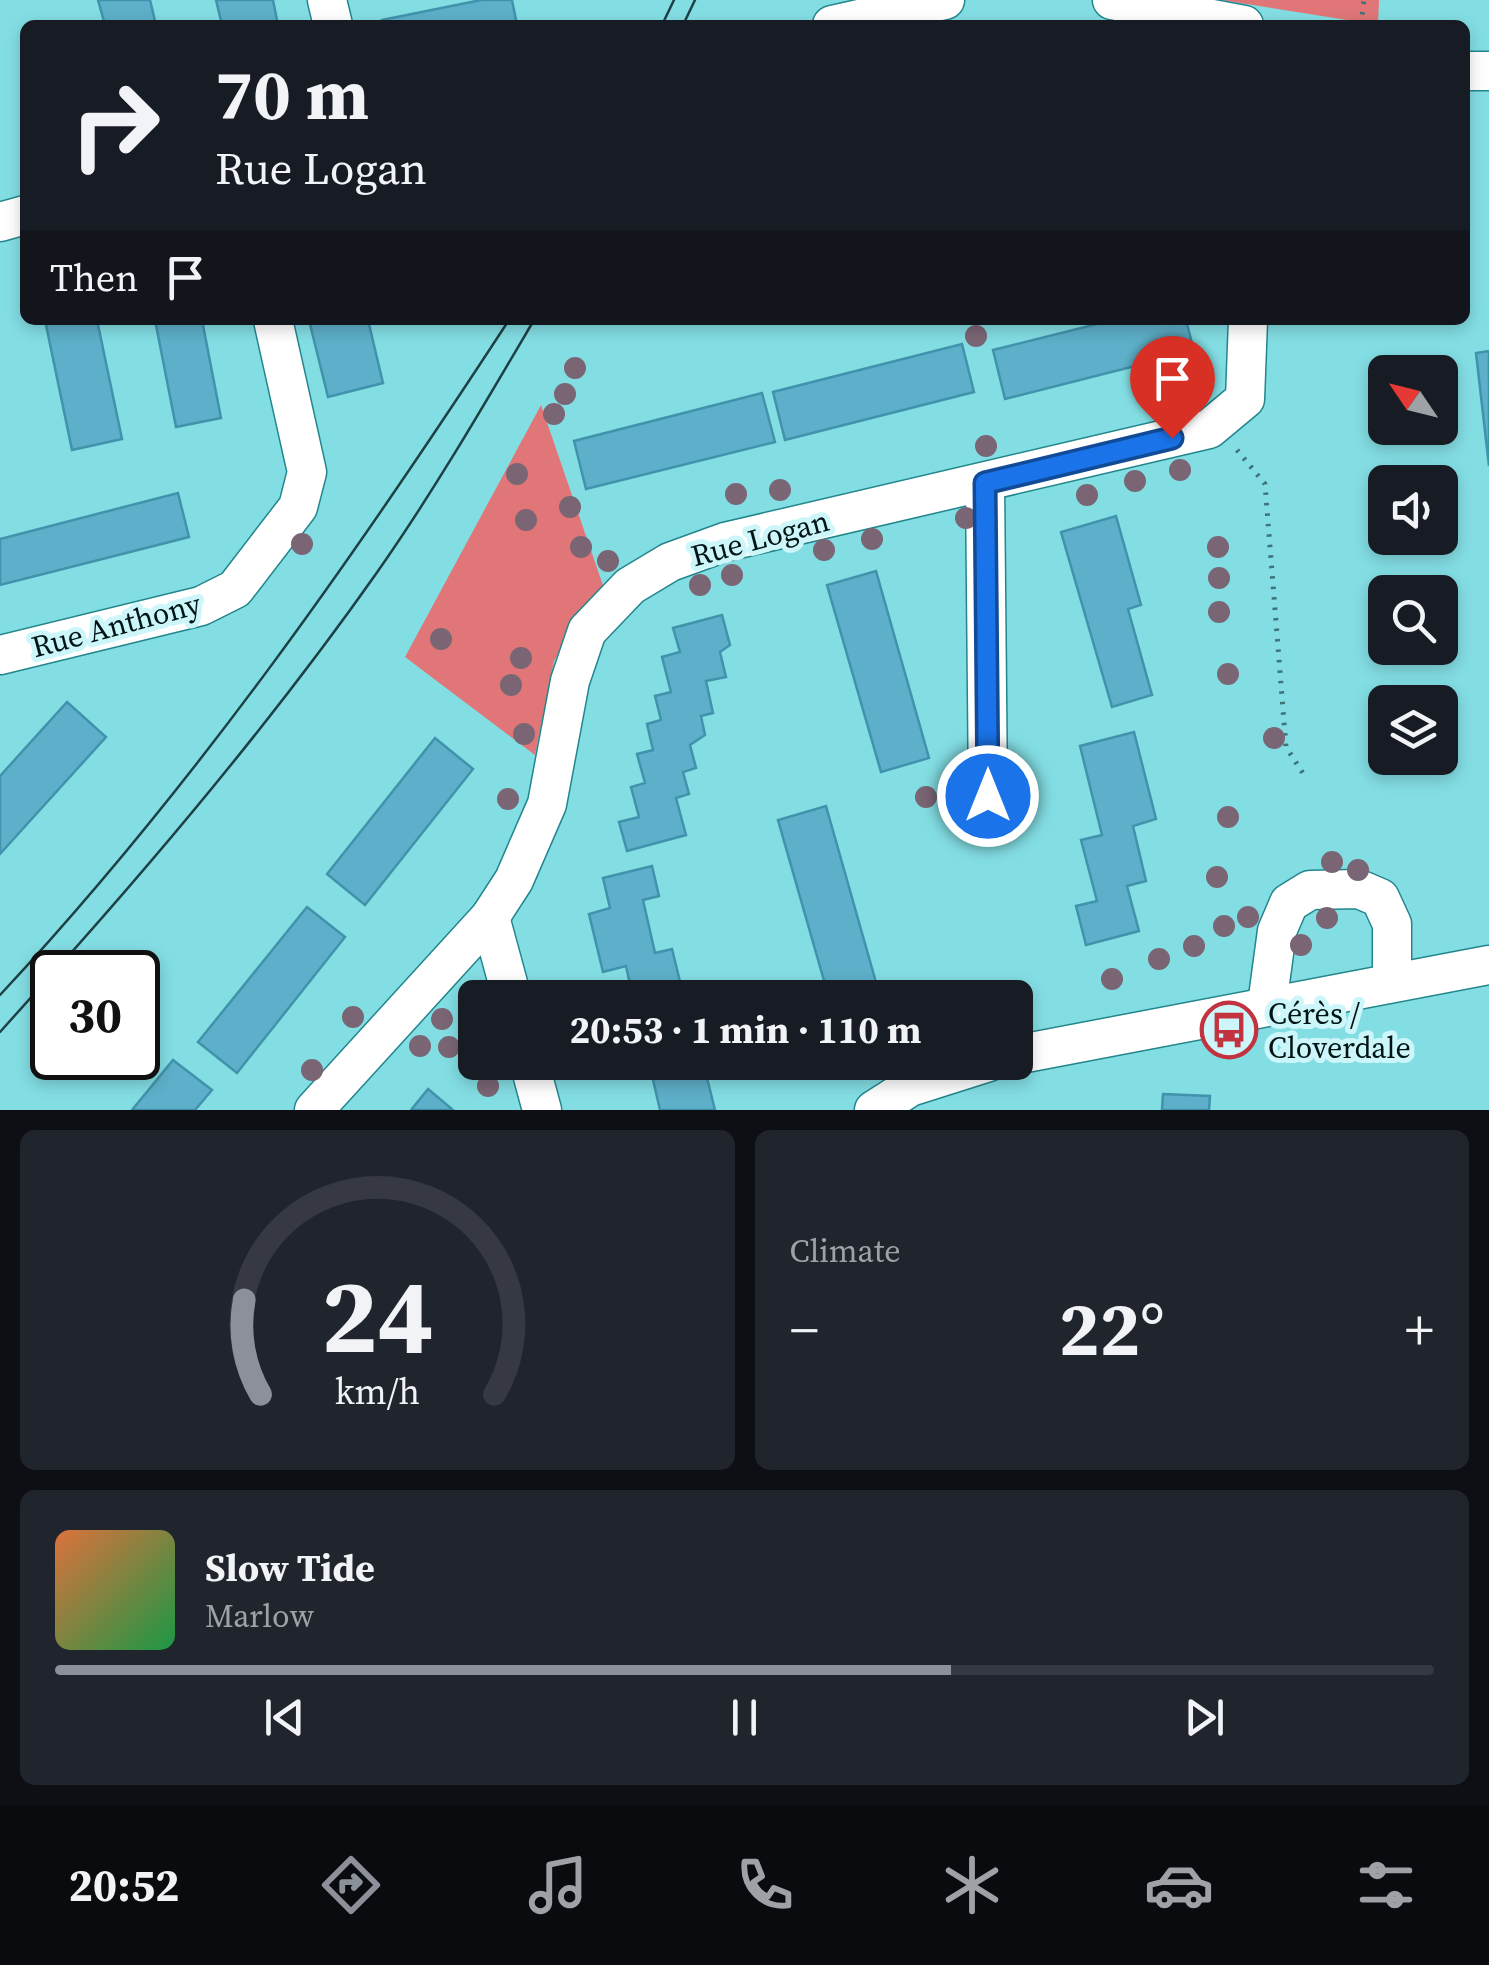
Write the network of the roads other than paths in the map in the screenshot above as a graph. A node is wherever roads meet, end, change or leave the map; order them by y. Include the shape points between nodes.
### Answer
1 (945, 0) edge
2 (1112, 0) edge
3 (855, 20) edge
4 (1218, 20) edge
5 (275, 325) edge
6 (1248, 325) edge
7 (985, 483) junction
8 (0, 656) edge
9 (988, 796) dead end
10 (490, 917) junction
11 (1489, 965) edge
12 (507, 980) edge
13 (1392, 981) junction
14 (1267, 1006) junction
15 (1033, 1052) edge
16 (534, 1080) edge
17 (932, 1080) edge
18 (314, 1110) edge
19 (542, 1110) edge
20 (874, 1110) edge

1 - 3 street
2 - 4 street
5 - 8 street, Rue Anthony via 307,472 298,507 235,590 200,606
6 - 7 street, Rue Logan via 1245,399 1209,429
7 - 9 street
7 - 10 street, Rue Logan via 725,542 630,586 586,631 570,680 548,804
10 - 12 street
10 - 18 street, Rue Logan
11 - 13 street
13 - 14 street
13 - 14 street via 1392,924 1380,898 1359,889 1310,890 1290,903 1277,931
14 - 15 street
16 - 19 street
17 - 20 street

